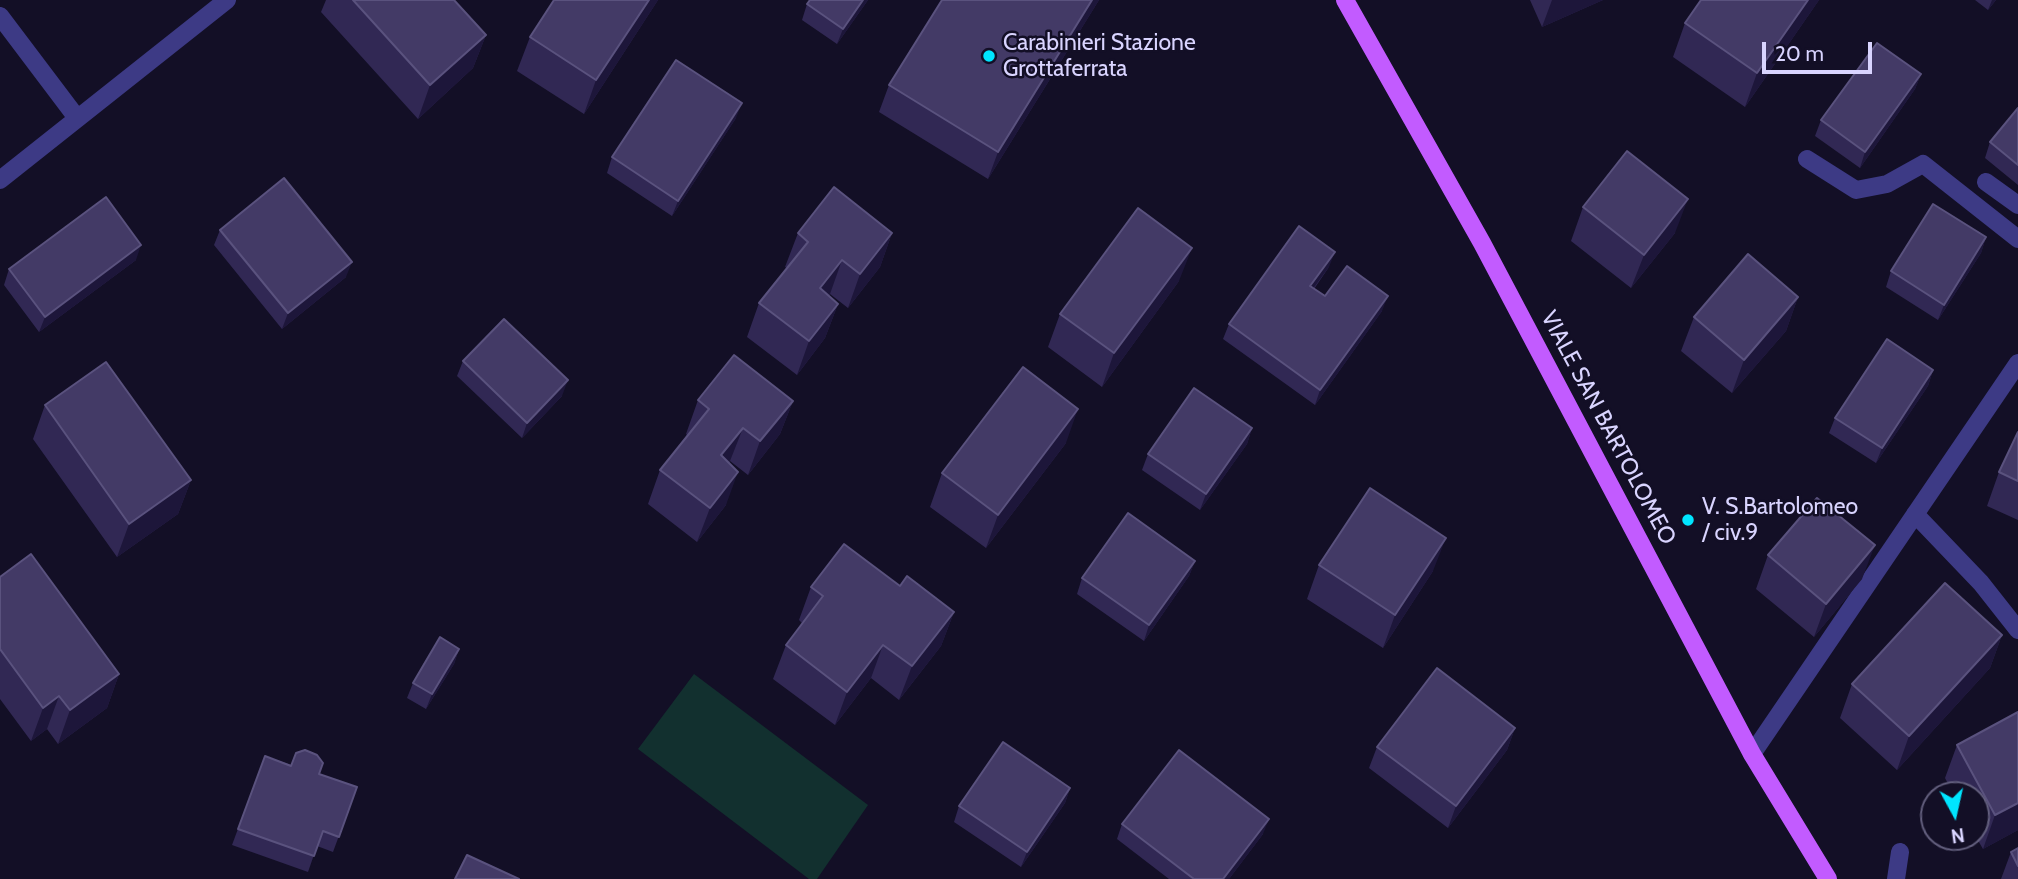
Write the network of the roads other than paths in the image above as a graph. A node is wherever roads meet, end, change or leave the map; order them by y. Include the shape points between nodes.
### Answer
1 (227, 0) edge
2 (1345, 0) edge
3 (0, 16) edge
4 (77, 118) junction
5 (1807, 159) dead end
6 (0, 180) edge
7 (1986, 182) dead end
8 (2018, 205) edge
9 (2018, 239) edge
10 (2018, 363) edge
11 (1915, 514) junction
12 (2018, 630) edge
13 (1752, 754) junction
14 (1900, 852) dead end
15 (1828, 879) edge
16 (1896, 879) edge

1 - 4 street
2 - 13 main road, VIALE SAN BARTOLOMEO via 1482,243
3 - 4 street
4 - 6 street
5 - 9 street via 1856,190 1887,184 1923,164
7 - 8 street
10 - 11 street
11 - 12 street via 1981,583
11 - 13 street
13 - 15 main road, VIALE SAN BARTOLOMEO
14 - 16 street

